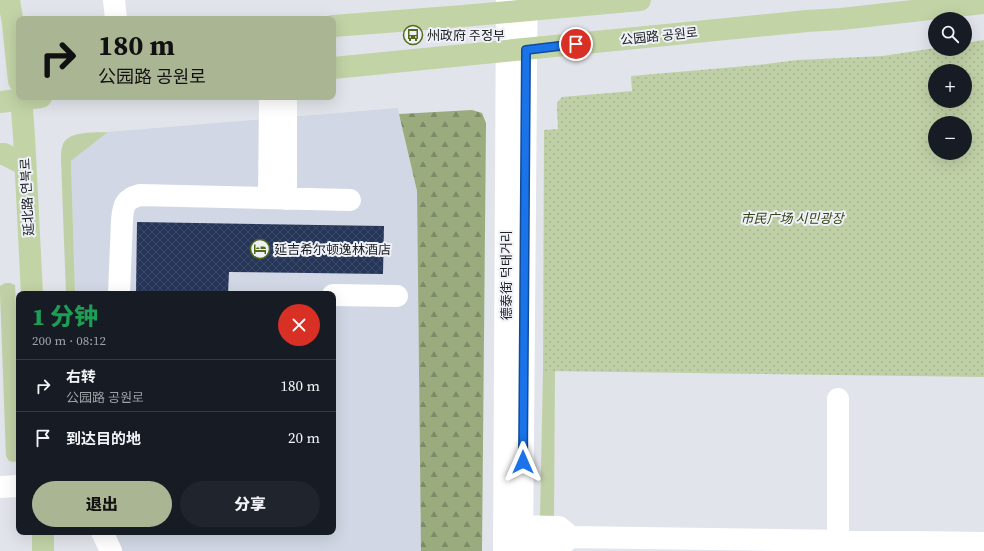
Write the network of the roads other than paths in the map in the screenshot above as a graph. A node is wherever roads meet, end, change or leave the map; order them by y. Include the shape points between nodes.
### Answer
1 (9, 0) edge
2 (114, 0) edge
3 (640, 0) edge
4 (984, 3) edge
5 (517, 6) edge
6 (116, 16) edge
7 (336, 26) edge
8 (516, 50) junction
9 (336, 68) edge
10 (16, 72) edge
11 (19, 100) edge
12 (270, 100) edge
13 (286, 100) edge
14 (0, 154) edge
15 (25, 165) junction
16 (278, 198) junction
17 (350, 200) dead end
18 (32, 291) edge
19 (119, 291) edge
20 (336, 296) edge
21 (396, 296) dead end
22 (838, 398) dead end
23 (16, 486) edge
24 (0, 487) edge
25 (42, 535) edge
26 (103, 535) edge
27 (513, 541) edge
28 (838, 541) junction
29 (984, 543) edge
30 (598, 544) edge
31 (43, 551) edge
32 (111, 551) edge

1 - 10 main road, 延北路 연북로
2 - 6 street
3 - 5 main road
4 - 8 main road, 公园路 공원로
5 - 7 main road
5 - 8 street, 德泰街 덕태거리
8 - 9 main road, 公园路 공원로
8 - 27 street, 德泰街 덕태거리 via 508,92
11 - 15 main road, 延北路 연북로
12 - 16 street
13 - 16 street
14 - 15 main road
15 - 18 main road, 延北路 연북로
16 - 17 street
16 - 19 street via 140,195 132,197 123,208
20 - 21 street
22 - 28 street
23 - 24 street
25 - 31 main road
26 - 32 street
27 - 30 street via 559,527 571,538
28 - 29 street
28 - 30 street

